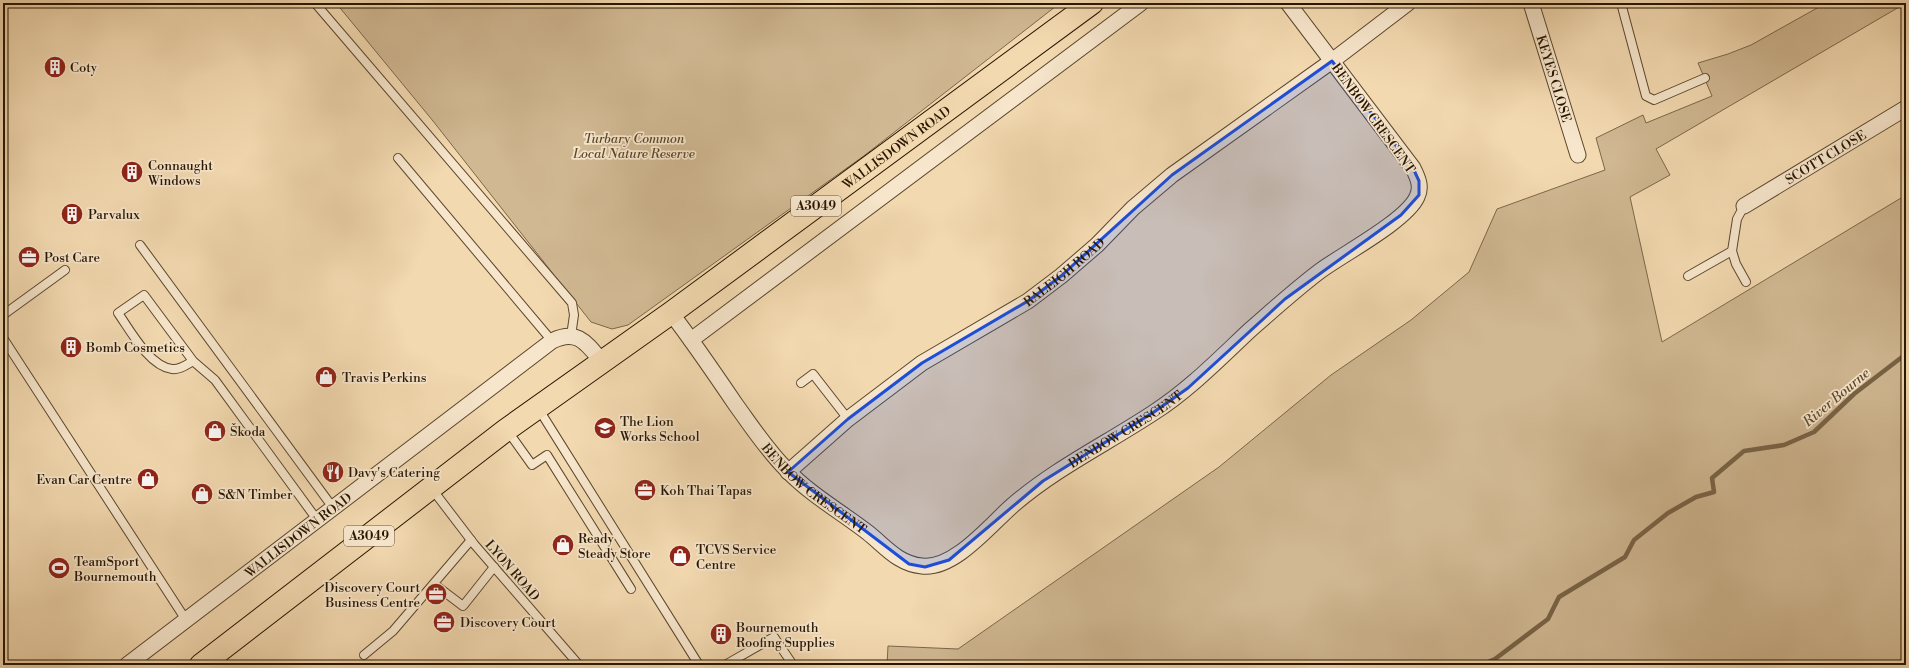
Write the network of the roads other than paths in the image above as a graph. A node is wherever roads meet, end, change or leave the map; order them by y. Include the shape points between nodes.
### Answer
1 (314, 3) edge
2 (1092, 3) edge
3 (1141, 3) edge
4 (1288, 3) edge
5 (1408, 3) edge
6 (1531, 3) edge
7 (1621, 3) edge
8 (1332, 61) junction
9 (1704, 78) dead end
10 (1906, 108) edge
11 (1578, 155) dead end
12 (398, 158) dead end
13 (1744, 206) joint
14 (140, 245) dead end
15 (1732, 251) junction
16 (65, 270) dead end
17 (1688, 276) dead end
18 (1746, 282) dead end
19 (671, 313) junction
20 (3, 315) edge
21 (571, 336) junction
22 (3, 338) edge
23 (691, 340) junction
24 (552, 341) junction
25 (192, 362) junction
26 (603, 363) junction
27 (801, 383) dead end
28 (537, 407) junction
29 (848, 419) junction
30 (506, 430) junction
31 (788, 472) junction
32 (431, 488) junction
33 (334, 509) junction
34 (318, 521) junction
35 (471, 540) junction
36 (494, 567) junction
37 (434, 584) junction
38 (630, 589) dead end
39 (186, 620) junction
40 (364, 655) dead end
41 (127, 665) edge
42 (201, 665) edge
43 (580, 665) edge
44 (700, 665) edge
45 (725, 665) edge
46 (793, 665) edge

1 - 21 lane via 572,303 574,315
2 - 19 main road, WALLISDOWN ROAD / A3049
3 - 23 street
4 - 8 street, BENBOW CRESCENT
5 - 8 street, RALEIGH ROAD
6 - 11 street, KEYES CLOSE
7 - 9 lane via 1646,96 1654,100
8 - 29 street, RALEIGH ROAD via 1172,175 1097,245 1028,301 922,363
8 - 31 street, BENBOW CRESCENT via 1413,168 1419,181 1418,195 1412,206 1401,215 1285,299 1188,388 1043,481 966,548 950,560 935,566 909,564 895,556
10 - 13 street, SCOTT CLOSE
12 - 24 lane
13 - 15 lane via 1737,219
14 - 33 lane
15 - 17 lane
15 - 18 lane
16 - 20 lane
19 - 23 street, BENBOW CRESCENT
19 - 26 main road, WALLISDOWN ROAD / A3049
21 - 24 street, WALLISDOWN ROAD
21 - 26 street via 579,337
22 - 39 lane
23 - 31 street, BENBOW CRESCENT via 766,447
24 - 33 street, WALLISDOWN ROAD
25 - 25 lane via 144,295 118,313 153,359 171,369
25 - 34 lane via 214,380
26 - 28 main road, WALLISDOWN ROAD / A3049
27 - 29 lane via 813,374
28 - 30 main road, WALLISDOWN ROAD / A3049
28 - 44 lane
29 - 31 street, RALEIGH ROAD
30 - 32 main road, WALLISDOWN ROAD / A3049
30 - 38 lane via 532,465 547,455
32 - 35 lane, LYON ROAD
32 - 42 main road, WALLISDOWN ROAD / A3049
33 - 34 street, WALLISDOWN ROAD
34 - 39 street, WALLISDOWN ROAD
35 - 36 lane, LYON ROAD
35 - 37 lane
36 - 37 lane via 462,606
36 - 43 lane, LYON ROAD
37 - 40 lane via 393,632
39 - 41 street, WALLISDOWN ROAD
45 - 46 lane via 774,636

